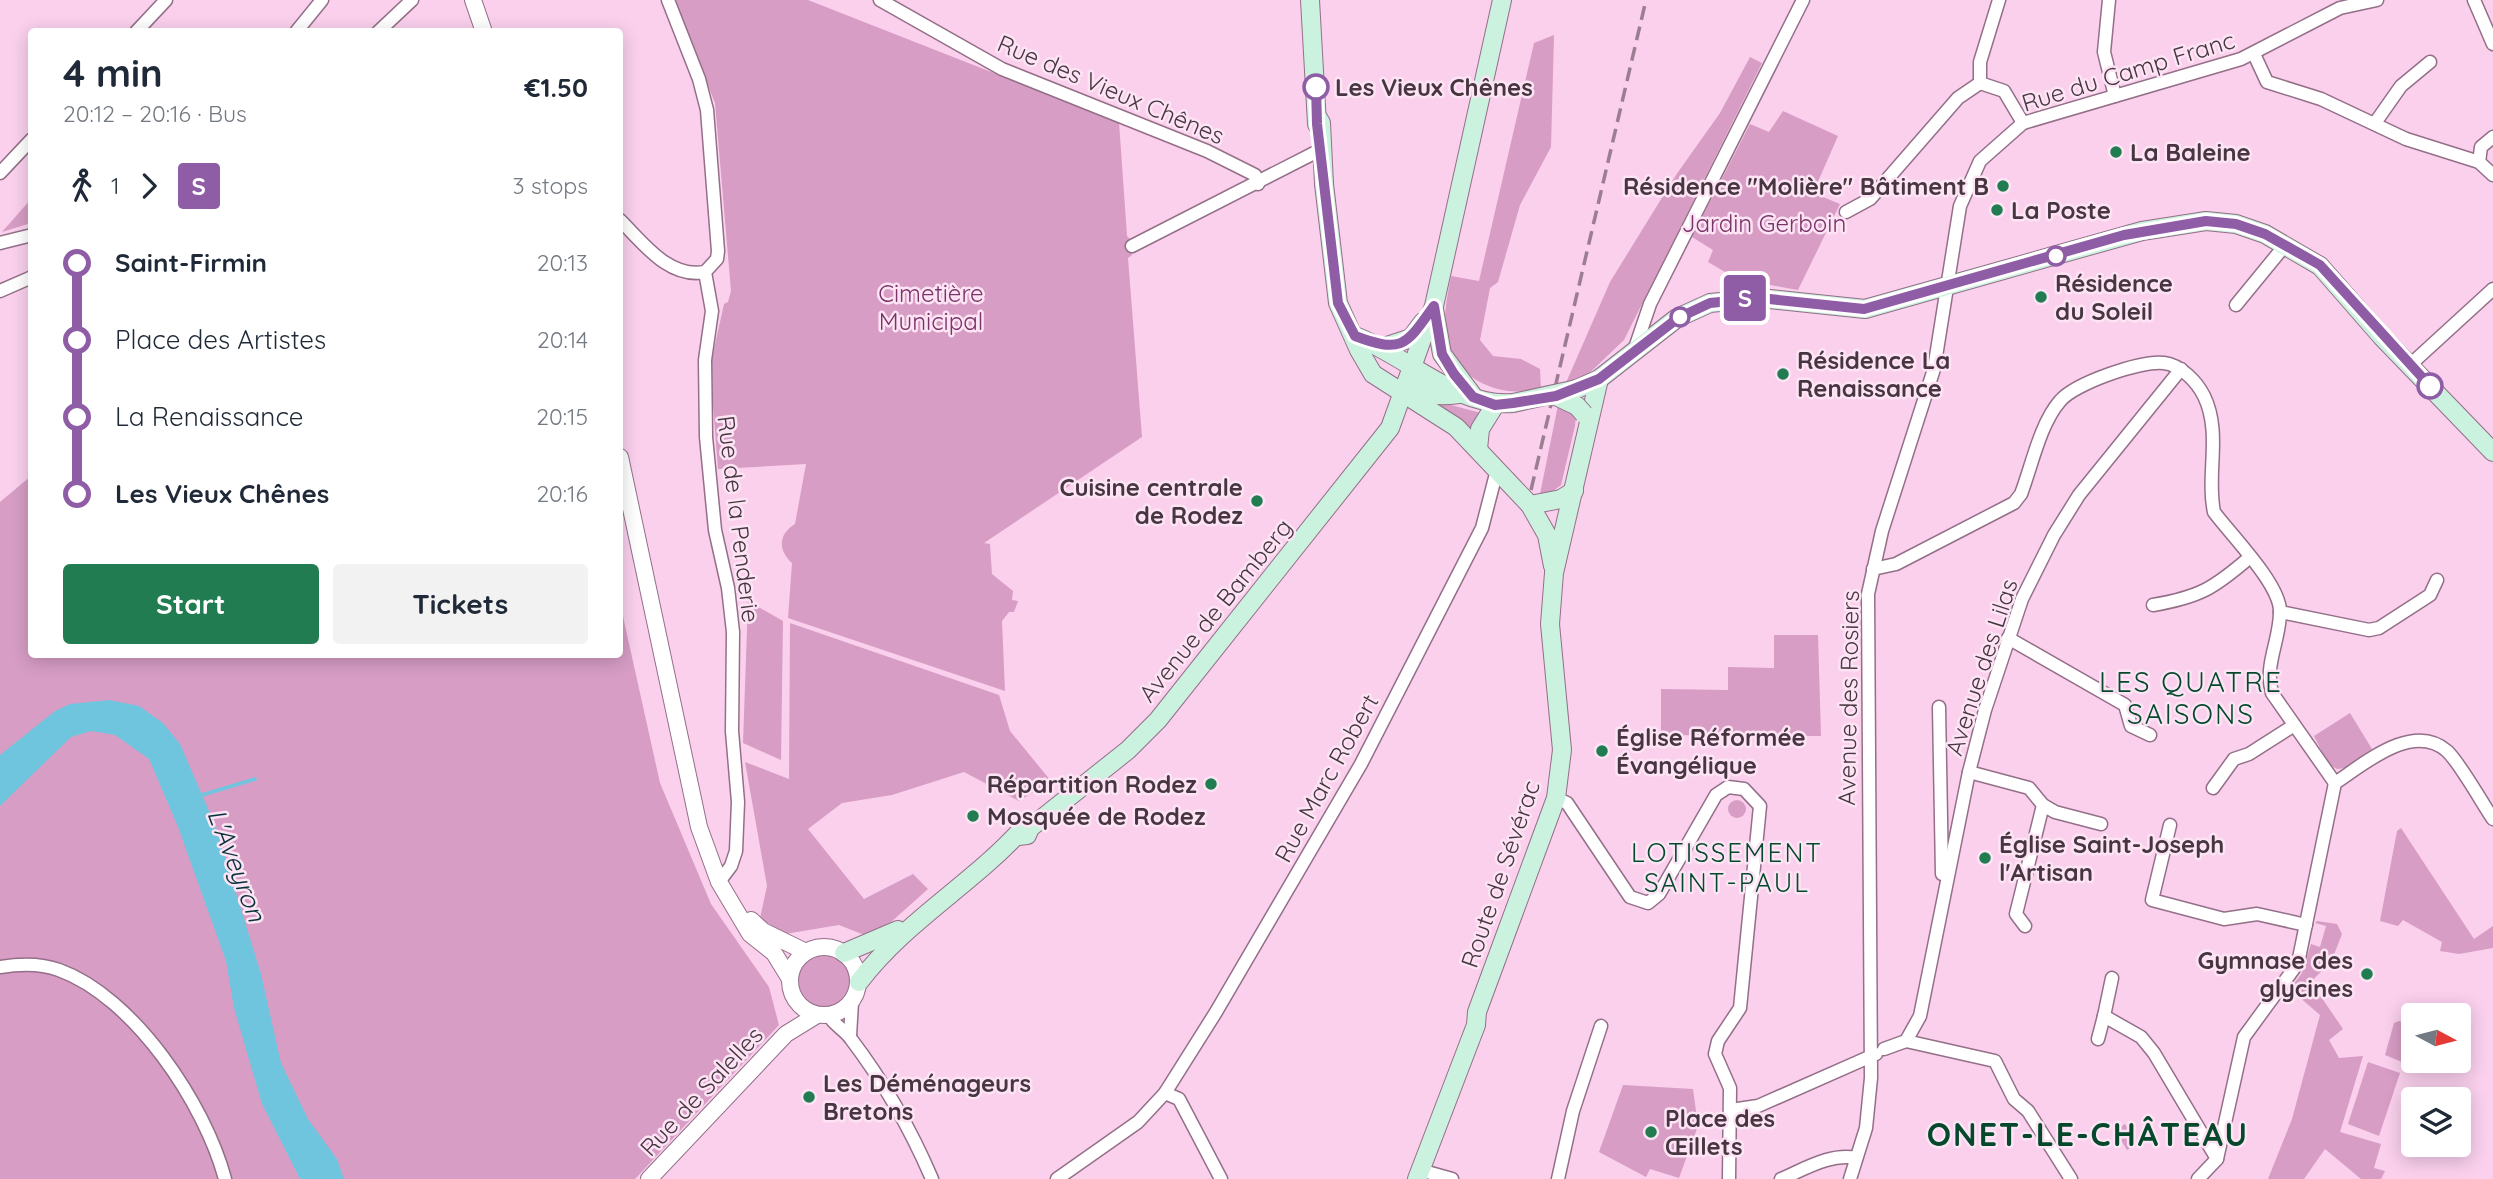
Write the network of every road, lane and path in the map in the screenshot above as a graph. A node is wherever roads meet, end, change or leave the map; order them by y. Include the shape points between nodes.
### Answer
1 (166, 0) edge
2 (322, 0) edge
3 (412, 0) edge
4 (467, 0) edge
5 (473, 0) edge
6 (668, 0) edge
7 (880, 0) edge
8 (1310, 0) edge
9 (1502, 0) edge
10 (1803, 0) edge
11 (1999, 0) edge
12 (2109, 0) edge
13 (2377, 0) edge
14 (2474, 0) edge
15 (2338, 4) edge
16 (140, 28) edge
17 (299, 28) edge
18 (381, 28) edge
19 (474, 28) edge
20 (483, 28) edge
21 (2493, 44) edge
22 (2253, 54) junction
23 (2430, 62) dead end
24 (1980, 83) junction
25 (2115, 96) junction
26 (2023, 123) junction
27 (2375, 123) junction
28 (2493, 137) edge
29 (28, 143) edge
30 (1322, 149) junction
31 (2479, 162) junction
32 (0, 173) edge
33 (2493, 174) edge
34 (1258, 184) junction
35 (1846, 212) dead end
36 (623, 223) edge
37 (28, 236) edge
38 (0, 243) edge
39 (2286, 244) junction
40 (1132, 246) dead end
41 (705, 272) junction
42 (28, 279) edge
43 (1948, 287) junction
44 (2493, 289) edge
45 (0, 291) edge
46 (1650, 304) junction
47 (2236, 305) dead end
48 (1434, 306) junction
49 (1659, 332) junction
50 (1357, 343) junction
51 (1384, 347) junction
52 (1634, 351) junction
53 (1442, 354) junction
54 (2410, 365) junction
55 (2181, 369) junction
56 (1373, 374) junction
57 (1599, 379) junction
58 (1416, 386) junction
59 (1466, 395) junction
60 (1556, 396) junction
61 (1504, 404) junction
62 (1586, 418) junction
63 (1392, 422) junction
64 (1478, 449) junction
65 (2493, 452) edge
66 (623, 471) edge
67 (1500, 473) junction
68 (1568, 495) junction
69 (1530, 505) junction
70 (2249, 558) junction
71 (1872, 569) junction
72 (1554, 573) junction
73 (2437, 580) dead end
74 (2153, 605) dead end
75 (2280, 612) junction
76 (2008, 638) junction
77 (1939, 707) dead end
78 (2293, 726) junction
79 (2150, 735) dead end
80 (1969, 772) junction
81 (2335, 783) junction
82 (2213, 788) dead end
83 (1556, 798) junction
84 (2043, 805) junction
85 (2493, 820) edge
86 (2101, 824) dead end
87 (2170, 825) dead end
88 (719, 882) junction
89 (1943, 899) junction
90 (738, 909) junction
91 (911, 924) junction
92 (2306, 925) junction
93 (2025, 926) dead end
94 (806, 952) junction
95 (844, 953) junction
96 (0, 967) edge
97 (2112, 978) dead end
98 (790, 979) junction
99 (859, 982) junction
100 (795, 1001) junction
101 (852, 1002) junction
102 (823, 1016) junction
103 (2104, 1016) junction
104 (1601, 1026) dead end
105 (786, 1034) junction
106 (850, 1036) junction
107 (2098, 1039) dead end
108 (1906, 1041) junction
109 (1871, 1049) junction
110 (1165, 1093) junction
111 (1731, 1110) junction
112 (1856, 1158) junction
113 (2217, 1159) junction
114 (1417, 1177) edge
115 (225, 1179) edge
116 (649, 1179) edge
117 (932, 1179) edge
118 (1058, 1179) edge
119 (1221, 1179) edge
120 (1452, 1179) edge
121 (1558, 1179) edge
122 (1729, 1179) edge
123 (1781, 1179) edge
124 (1850, 1179) edge
125 (2071, 1179) edge
126 (2198, 1179) edge

1 - 16 street
2 - 17 street
3 - 18 street
4 - 19 street
5 - 20 street
6 - 41 street via 707,110 718,251
7 - 34 street, Rue des Vieux Chênes via 1002,69 1207,151 1255,175
8 - 30 main road
9 - 48 main road
10 - 46 street
11 - 24 street via 1980,62
12 - 25 street via 2105,52
13 - 15 street, Rue du Camp Franc
14 - 21 street
15 - 22 street, Rue du Camp Franc
22 - 25 street, Rue du Camp Franc
22 - 27 street via 2267,82 2322,99
23 - 27 street via 2401,86
24 - 26 street via 2004,90
24 - 35 street via 1958,98 1870,199
25 - 26 street, Rue du Camp Franc
26 - 43 street, Rue du Camp Franc via 1980,161 1960,206
27 - 31 street via 2406,139
28 - 31 street via 2481,147
29 - 32 street
30 - 34 street
30 - 50 main road via 1338,303
31 - 33 street
34 - 40 street
36 - 41 street via 657,257 677,269
37 - 38 street
39 - 43 main road via 2236,224 2184,223 2124,235
39 - 47 street
39 - 54 main road via 2320,265
41 - 88 street, Rue de la Penderie via 712,311 704,390 706,437 715,530 733,632 732,731 738,802 736,851
42 - 45 street
43 - 49 main road via 1864,309 1727,299 1694,309
43 - 71 street, Avenue des Rosiers via 1934,369
44 - 54 street
46 - 49 street
46 - 52 street
48 - 51 main road via 1411,338
48 - 53 main road
48 - 58 main road
49 - 52 main road
50 - 51 main road
50 - 56 main road
50 - 58 main road
51 - 58 main road
52 - 57 main road
53 - 58 main road
53 - 59 main road
54 - 65 main road
55 - 70 street via 2196,384 2210,410 2214,512
55 - 71 street via 2165,363 2145,365 2084,384 2061,399 2051,415 2014,503 1896,564
55 - 76 street, Avenue des Lilas via 2079,495 2032,575
56 - 58 main road
56 - 63 main road
57 - 60 main road, bridge
57 - 62 main road, Route de Sévérac
58 - 59 main road
58 - 63 main road, Avenue de Bamberg
58 - 64 main road
59 - 61 main road
60 - 61 main road, bridge
60 - 62 main road, bridge via 1577,406
61 - 64 main road via 1480,429
62 - 68 main road, Route de Sévérac
63 - 91 main road, Avenue de Bamberg via 1158,720 1128,750
64 - 67 main road
66 - 88 street via 699,827
67 - 69 main road
67 - 110 street, Rue Marc Robert via 1482,528 1361,764
68 - 69 main road
68 - 72 main road, Route de Sévérac
69 - 72 main road via 1547,535
70 - 74 street via 2215,587
70 - 75 street via 2277,594
71 - 109 street, Avenue des Rosiers via 1867,686
72 - 83 main road, Route de Sévérac via 1550,624 1562,750
73 - 75 street via 2430,595 2379,628 2369,630
75 - 78 street via 2267,676
76 - 79 street via 2125,705 2131,726
76 - 80 street, Avenue des Lilas
77 - 89 street, Avenue des Lilas
78 - 81 street
78 - 82 street via 2234,759
80 - 84 street via 2029,788
80 - 89 street, Avenue des Lilas
81 - 85 street via 2397,745 2420,740 2447,751
81 - 92 street
83 - 111 street via 1567,803 1625,891 1637,901 1655,900 1716,795 1728,788 1744,789 1760,806 1740,1008 1718,1041 1715,1054 1730,1088
83 - 114 main road, Route de Sévérac
84 - 86 street
84 - 93 street via 2016,914
87 - 92 street via 2152,900 2224,919 2257,915
88 - 90 street
89 - 108 street, Avenue des Lilas via 1920,1016
90 - 94 street via 763,932
90 - 98 street via 750,934 774,953
91 - 95 main road, Avenue de Bamberg
91 - 99 main road, Avenue de Bamberg
92 - 113 street via 2298,962 2244,1037
94 - 95 street via 825,947
94 - 98 street
95 - 99 street
96 - 115 street via 21,964 57,969 96,989 131,1018 183,1090 217,1148
97 - 103 street
98 - 100 street
99 - 101 street
100 - 102 street
100 - 105 street, Rue de Salelles
101 - 102 street
101 - 106 street
102 - 105 street, Rue de Salelles
102 - 106 street
103 - 107 street
103 - 113 street via 2141,1037 2154,1052
104 - 121 street via 1573,1111
105 - 116 street, Rue de Salelles
106 - 117 street via 880,1080
108 - 109 street
108 - 125 street via 1995,1061 2014,1099 2028,1111
109 - 111 street via 1758,1107
109 - 112 street, Avenue des Rosiers via 1865,1126
110 - 118 street, Rue Marc Robert via 1138,1122
110 - 119 street via 1179,1099
111 - 122 street
112 - 123 street via 1823,1161
112 - 124 street, Avenue des Rosiers
113 - 126 street
114 - 120 street

